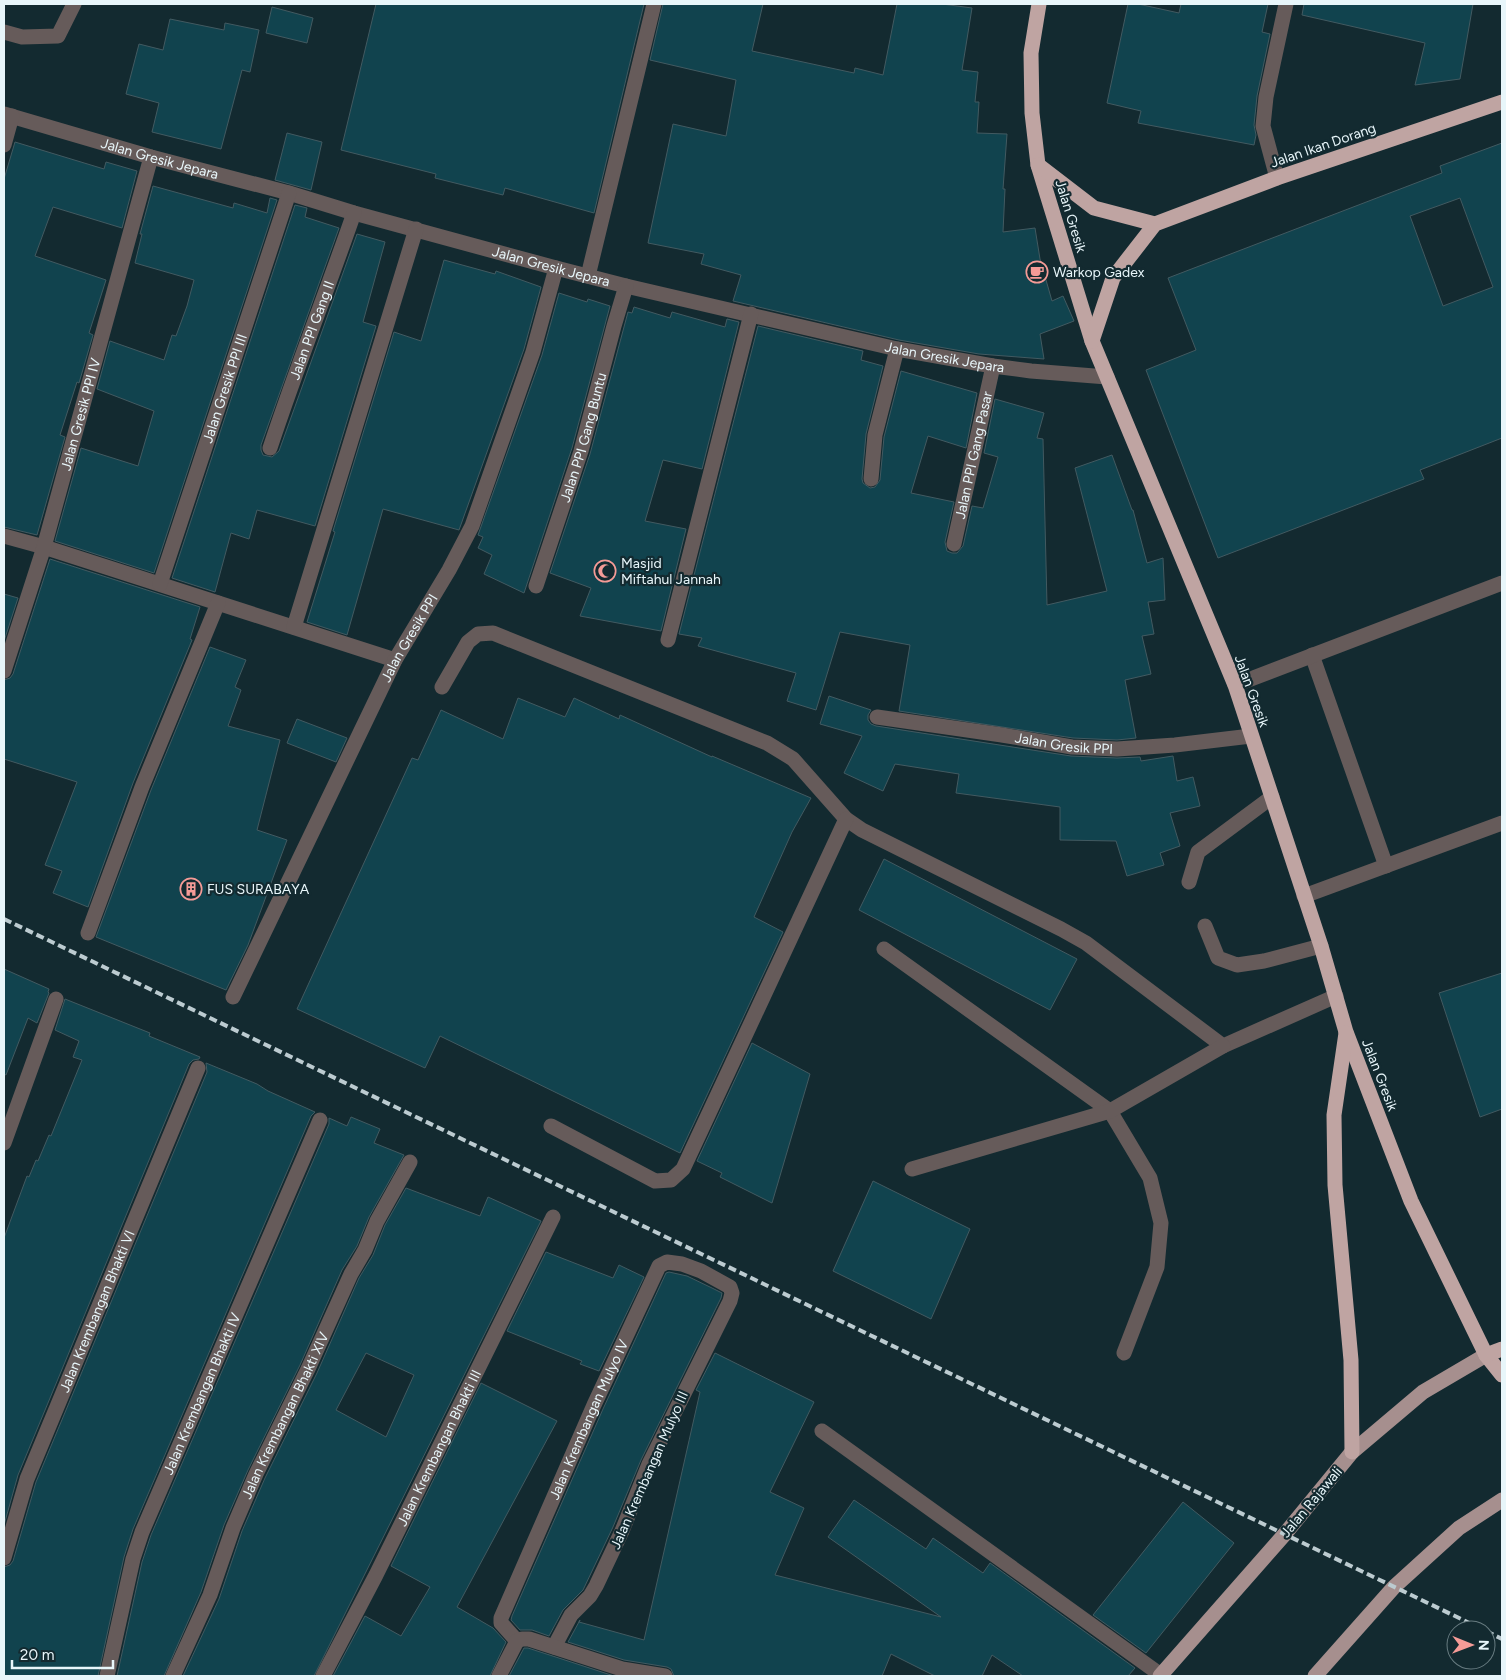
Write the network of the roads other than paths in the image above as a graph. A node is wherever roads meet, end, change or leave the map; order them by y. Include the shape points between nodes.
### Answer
1 (74, 4) edge
2 (654, 4) edge
3 (1038, 4) edge
4 (1286, 4) edge
5 (4, 32) edge
6 (1502, 102) edge
7 (8, 115) edge
8 (4, 145) edge
9 (151, 157) junction
10 (1038, 165) junction
11 (1277, 178) junction
12 (289, 193) junction
13 (354, 213) junction
14 (1155, 224) junction
15 (416, 229) junction
16 (556, 268) junction
17 (588, 276) junction
18 (626, 286) junction
19 (750, 314) junction
20 (1092, 341) junction
21 (897, 349) junction
22 (993, 366) junction
23 (1107, 377) junction
24 (270, 448) dead end
25 (871, 479) dead end
26 (4, 536) edge
27 (954, 544) dead end
28 (44, 547) junction
29 (1502, 583) edge
30 (160, 584) junction
31 (536, 586) dead end
32 (218, 603) junction
33 (294, 627) junction
34 (668, 640) dead end
35 (1312, 655) junction
36 (395, 660) junction
37 (4, 671) edge
38 (1235, 685) junction
39 (442, 688) dead end
40 (877, 717) dead end
41 (1251, 736) junction
42 (1272, 797) junction
43 (846, 819) junction
44 (1502, 823) edge
45 (1386, 866) junction
46 (1189, 882) dead end
47 (1304, 896) junction
48 (1205, 926) dead end
49 (88, 933) dead end
50 (1321, 946) junction
51 (884, 949) dead end
52 (233, 996) dead end
53 (1336, 996) junction
54 (56, 999) dead end
55 (1346, 1032) junction
56 (1223, 1046) junction
57 (198, 1068) dead end
58 (1110, 1111) junction
59 (320, 1120) dead end
60 (551, 1126) dead end
61 (4, 1143) edge
62 (410, 1162) dead end
63 (912, 1169) dead end
64 (553, 1217) dead end
65 (730, 1287) joint
66 (1502, 1349) edge
67 (1124, 1353) dead end
68 (1486, 1355) junction
69 (1502, 1375) edge
70 (822, 1431) dead end
71 (1352, 1452) junction
72 (1502, 1500) edge
73 (4, 1558) edge
74 (523, 1640) junction
75 (554, 1647) junction
76 (1161, 1675) edge
77 (107, 1676) edge
78 (173, 1676) edge
79 (323, 1676) edge
80 (499, 1676) edge
81 (665, 1676) edge
82 (1315, 1676) edge

1 - 5 street via 58,36 22,37
2 - 17 street
3 - 10 highway, Jalan Gresik via 1030,53
4 - 11 street via 1262,126
6 - 11 highway, Jalan Ikan Dorang
7 - 8 street
7 - 9 street, Jalan Gresik Jepara
9 - 12 street, Jalan Gresik Jepara
9 - 28 street, Jalan Gresik PPI IV
10 - 14 highway via 1094,208
10 - 20 highway, Jalan Gresik
11 - 14 highway, Jalan Ikan Dorang
12 - 13 street, Jalan Gresik Jepara
12 - 30 street, Jalan Gresik PPI III
13 - 15 street, Jalan Gresik Jepara
13 - 24 street, Jalan PPI Gang II
14 - 20 highway via 1113,278
15 - 16 street, Jalan Gresik Jepara
15 - 33 street
16 - 17 street, Jalan Gresik Jepara
16 - 36 street, Jalan Gresik PPI via 533,352 472,526
17 - 18 street, Jalan Gresik Jepara
18 - 19 street, Jalan Gresik Jepara
18 - 31 street, Jalan PPI Gang Buntu via 581,451
19 - 21 street, Jalan Gresik Jepara
19 - 34 street
20 - 23 highway, Jalan Gresik
21 - 22 street, Jalan Gresik Jepara
21 - 25 street via 876,434
22 - 23 street, Jalan Gresik Jepara
22 - 27 street, Jalan PPI Gang Pasar
23 - 38 highway, Jalan Gresik
26 - 28 street
28 - 30 street
28 - 37 street, Jalan Gresik PPI IV
29 - 35 street
30 - 32 street
32 - 33 street
32 - 49 street via 142,787
33 - 36 street
35 - 38 street
35 - 45 street
36 - 52 street, Jalan Gresik PPI
38 - 41 highway, Jalan Gresik
39 - 43 street via 468,642 478,634 492,633 767,742 793,759
40 - 41 street, Jalan Gresik PPI via 1072,747 1117,749
41 - 42 highway, Jalan Gresik
42 - 46 street via 1198,852
42 - 47 highway, Jalan Gresik
43 - 56 street via 1086,944
43 - 60 street via 683,1169 671,1180 655,1181
44 - 45 street
45 - 47 street
47 - 50 highway, Jalan Gresik
48 - 50 street via 1218,958 1237,965
50 - 53 highway, Jalan Gresik
51 - 58 street
53 - 55 highway, Jalan Gresik
53 - 56 street
54 - 61 street
55 - 68 highway, Jalan Gresik via 1411,1201
55 - 71 highway via 1334,1115 1335,1185 1351,1360
56 - 58 street
57 - 73 street, Jalan Krembangan Bhakti VI via 28,1479
58 - 63 street
58 - 67 street via 1150,1178 1161,1223 1157,1267
59 - 77 street, Jalan Krembangan Bhakti IV via 142,1532
62 - 78 street, Jalan Krembangan Bhakti XIV via 377,1221 256,1474 210,1594
64 - 79 street, Jalan Krembangan Bhakti III
65 - 74 street, Jalan Krembangan Mulyo IV via 676,1262 659,1266 501,1618 500,1623
65 - 75 street, Jalan Krembangan Mulyo III via 730,1301 650,1464 596,1586 571,1615
66 - 68 highway
68 - 69 highway, Jalan Gresik
68 - 71 main road, Jalan Rajawali via 1423,1392
70 - 76 street
71 - 76 main road, Jalan Rajawali
72 - 82 main road via 1459,1528 1394,1587
74 - 75 street
74 - 80 street
75 - 81 street via 622,1668

